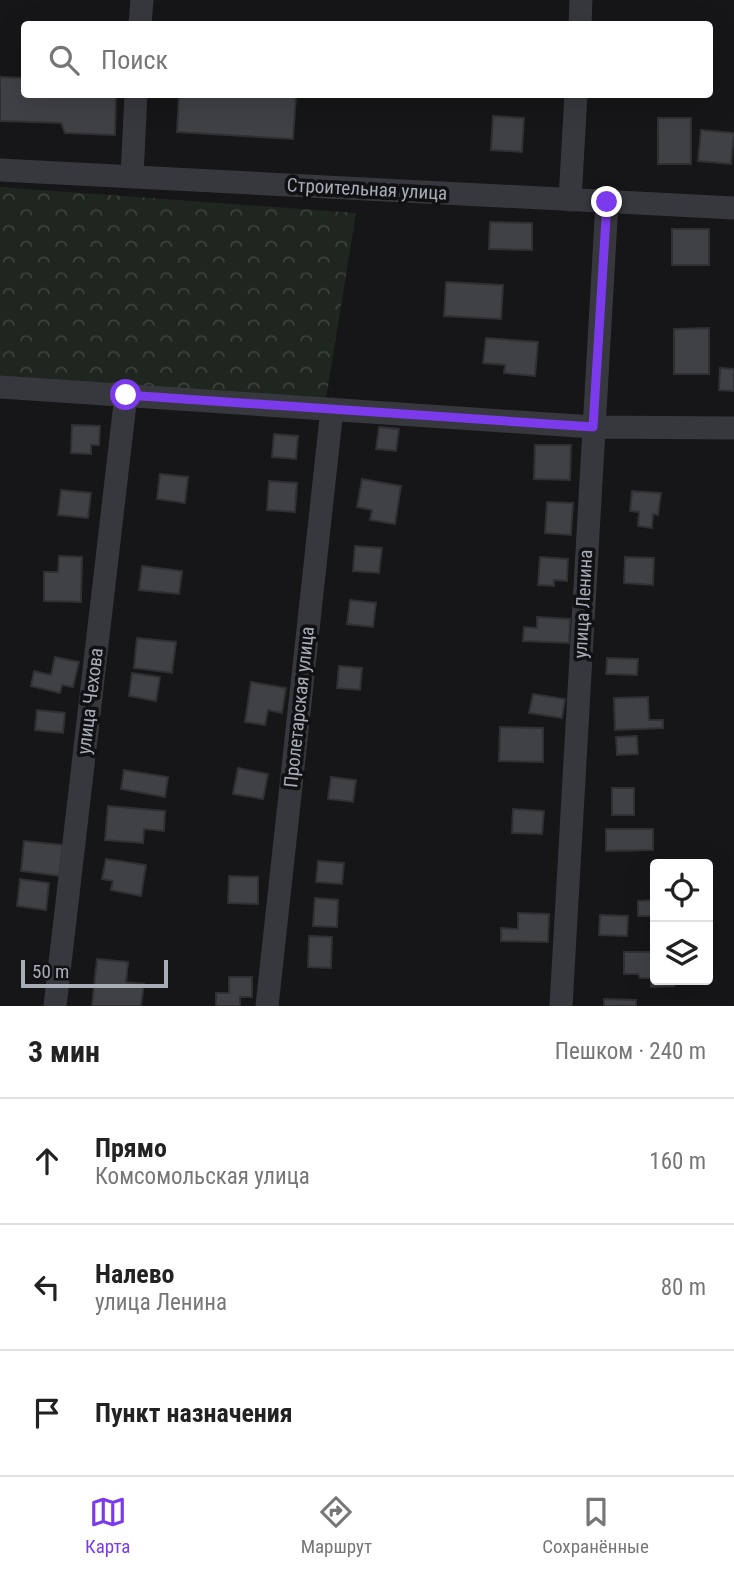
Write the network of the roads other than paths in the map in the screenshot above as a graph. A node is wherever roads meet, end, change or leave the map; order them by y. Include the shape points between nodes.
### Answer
1 (142, 0) edge
2 (581, 0) edge
3 (140, 21) edge
4 (580, 21) edge
5 (136, 98) edge
6 (576, 98) edge
7 (0, 170) edge
8 (132, 176) junction
9 (570, 200) junction
10 (607, 202) junction
11 (734, 208) edge
12 (0, 387) edge
13 (126, 395) junction
14 (332, 409) junction
15 (593, 427) junction
16 (734, 428) edge
17 (55, 1006) edge
18 (267, 1006) edge
19 (561, 1006) edge

1 - 3 street
2 - 4 street
5 - 8 street
6 - 9 street
7 - 8 street, Строительная улица
8 - 9 street, Строительная улица
9 - 10 street, Строительная улица
10 - 11 street, Строительная улица
10 - 15 street, улица Ленина
12 - 13 street
13 - 14 street
13 - 17 street, улица Чехова
14 - 15 street
14 - 18 street, Пролетарская улица
15 - 16 street
15 - 19 street, улица Ленина

